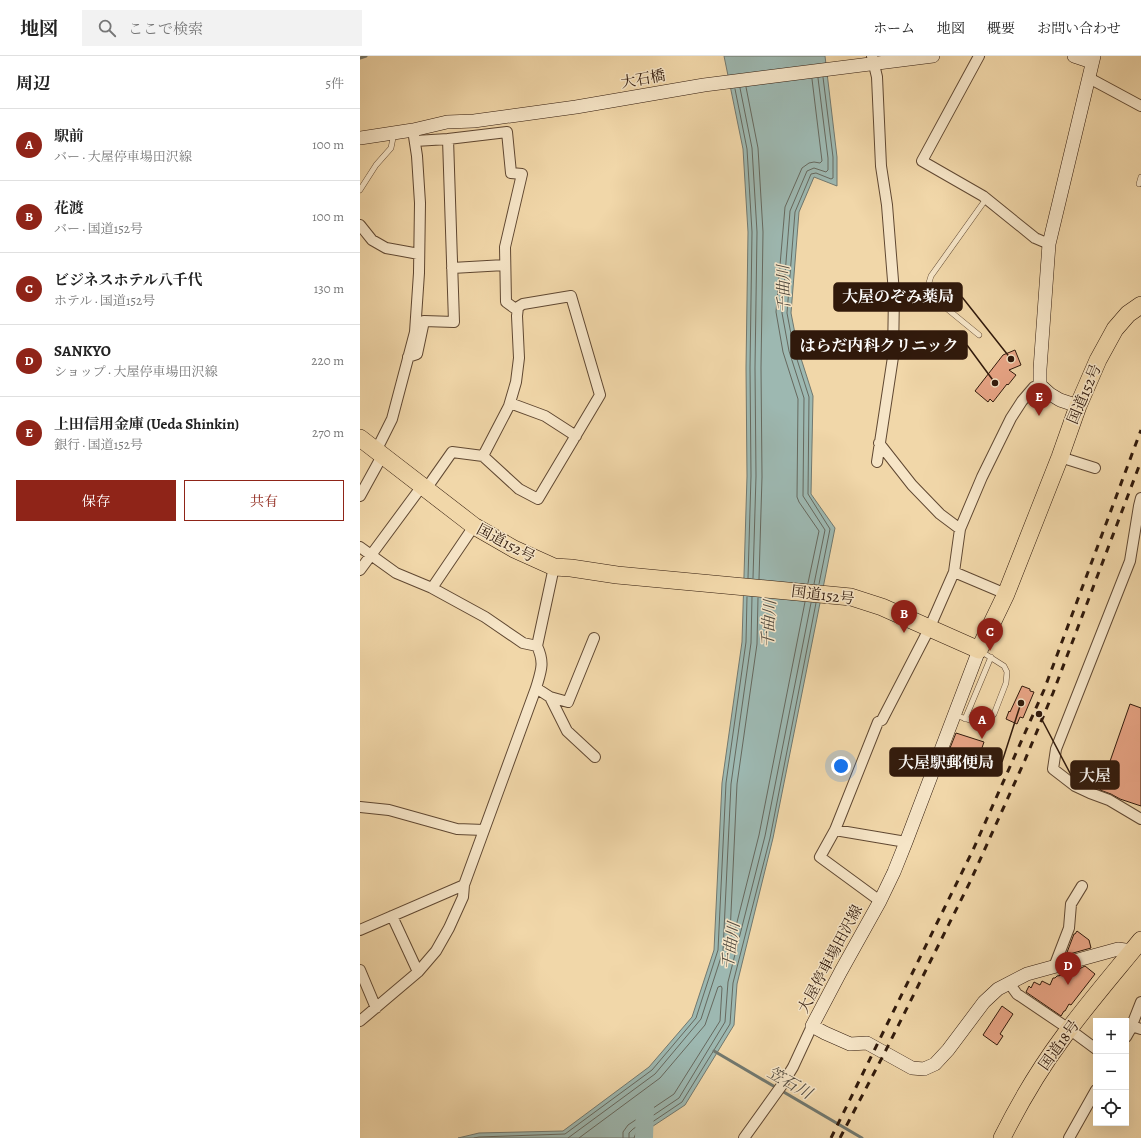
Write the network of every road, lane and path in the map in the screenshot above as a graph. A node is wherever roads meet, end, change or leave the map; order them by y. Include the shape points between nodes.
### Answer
1 (933, 56) edge
2 (979, 56) edge
3 (1074, 56) edge
4 (1093, 59) edge
5 (873, 60) edge
6 (1089, 78) junction
7 (1141, 106) edge
8 (394, 132) junction
9 (414, 136) junction
10 (360, 138) edge
11 (448, 139) junction
12 (1141, 177) edge
13 (1139, 184) dead end
14 (360, 190) edge
15 (986, 198) junction
16 (360, 225) edge
17 (1049, 244) junction
18 (419, 254) junction
19 (505, 265) junction
20 (452, 268) junction
21 (1141, 305) edge
22 (517, 310) junction
23 (979, 335) dead end
24 (408, 357) junction
25 (1040, 385) junction
26 (510, 403) junction
27 (1078, 406) junction
28 (576, 436) junction
29 (360, 438) edge
30 (880, 443) junction
31 (379, 453) junction
32 (483, 456) junction
33 (1060, 457) junction
34 (877, 462) dead end
35 (1095, 468) dead end
36 (424, 487) junction
37 (360, 496) edge
38 (1141, 498) edge
39 (474, 526) junction
40 (960, 530) junction
41 (360, 547) edge
42 (371, 555) junction
43 (554, 567) junction
44 (360, 570) edge
45 (954, 572) junction
46 (432, 588) junction
47 (1006, 594) junction
48 (929, 628) junction
49 (594, 638) dead end
50 (537, 646) junction
51 (985, 654) junction
52 (536, 688) junction
53 (550, 697) junction
54 (960, 717) junction
55 (595, 757) dead end
56 (360, 807) edge
57 (1141, 819) edge
58 (484, 830) junction
59 (835, 830) junction
60 (906, 842) junction
61 (464, 885) junction
62 (1082, 886) dead end
63 (880, 901) junction
64 (392, 916) junction
65 (360, 930) edge
66 (1137, 946) edge
67 (1054, 967) junction
68 (360, 970) edge
69 (418, 972) junction
70 (1010, 983) junction
71 (363, 989) edge
72 (1141, 1002) edge
73 (376, 1008) junction
74 (360, 1021) edge
75 (812, 1026) junction
76 (1136, 1028) edge
77 (1069, 1029) junction
78 (1093, 1047) edge
79 (1093, 1095) edge
80 (744, 1138) edge
81 (1002, 1138) edge
82 (1069, 1138) edge

1 - 5 street, 大石橋
2 - 15 street via 922,162
3 - 4 street
4 - 6 street
5 - 9 street, 大石橋 via 858,66 704,85 474,121 447,122
5 - 30 street via 877,77 881,166 894,293 893,357
6 - 7 street
6 - 17 street
8 - 9 street, 大石橋
8 - 10 street, 大石橋
8 - 14 lane via 391,148
9 - 11 street
9 - 18 street via 420,203
11 - 19 street via 507,132 511,173 522,174 505,247
11 - 20 street
12 - 13 lane
15 - 17 street via 1035,238
15 - 23 lane via 931,276 928,286 929,294
16 - 18 street via 372,240 386,248
17 - 25 street
18 - 24 street via 414,332
19 - 20 street
19 - 22 street via 506,302
20 - 24 street via 454,322 424,322 417,354
21 - 27 highway, 国道152号 via 1128,314 1115,329
22 - 26 street via 519,358
22 - 28 street via 523,304 571,296 600,395
24 - 31 street via 392,419
25 - 27 street via 1060,400
25 - 40 street via 1034,387 1011,418
26 - 28 street via 545,416
26 - 32 street
27 - 33 highway, 国道152号
28 - 32 street via 538,499 519,489
29 - 31 highway, 国道152号
30 - 34 street
30 - 40 street via 912,485 940,514
31 - 36 highway, 国道152号
31 - 37 street
32 - 36 street via 452,452
33 - 35 street
33 - 47 highway, 国道152号
36 - 39 highway, 国道152号
36 - 42 street
38 - 57 street via 1130,561 1056,749 1053,769 1075,786 1109,800
39 - 43 highway, 国道152号 via 520,552
39 - 46 street
40 - 45 street
41 - 42 street
42 - 44 street
42 - 46 street via 396,573
43 - 48 highway, 国道152号 via 851,597 882,607
43 - 50 street
45 - 47 street
45 - 48 street
46 - 50 street via 485,617 524,643
47 - 51 highway, 国道152号
48 - 51 highway, 国道152号
48 - 59 street via 882,720 878,722
49 - 53 street via 568,702
50 - 52 street via 542,666
51 - 54 street, 大屋停車場田沢線
51 - 54 lane via 1004,666 1007,672 1006,683 994,714 983,723
52 - 53 street
52 - 58 street
53 - 55 street via 567,731
54 - 60 street, 大屋停車場田沢線
56 - 58 street via 389,810 457,829
58 - 61 street
59 - 60 street
59 - 63 street via 820,857
60 - 63 street, 大屋停車場田沢線
61 - 64 street
61 - 69 street via 463,897 449,928 436,952
62 - 67 street via 1070,904 1069,928
63 - 75 street, 大屋停車場田沢線
64 - 65 street
64 - 69 street
66 - 67 street, 大屋停車場田沢線
66 - 77 highway, 国道18号
67 - 70 street, 大屋停車場田沢線 via 1027,974
68 - 71 street
69 - 73 street
70 - 75 street, 大屋停車場田沢線 via 998,989 984,1002 948,1050 935,1064 924,1069 912,1068 867,1042 850,1044
70 - 77 street via 1017,994
71 - 73 street
72 - 76 street
73 - 74 street
75 - 80 street via 780,1089
77 - 78 street
77 - 81 highway, 国道18号 via 1037,1074
79 - 82 street

